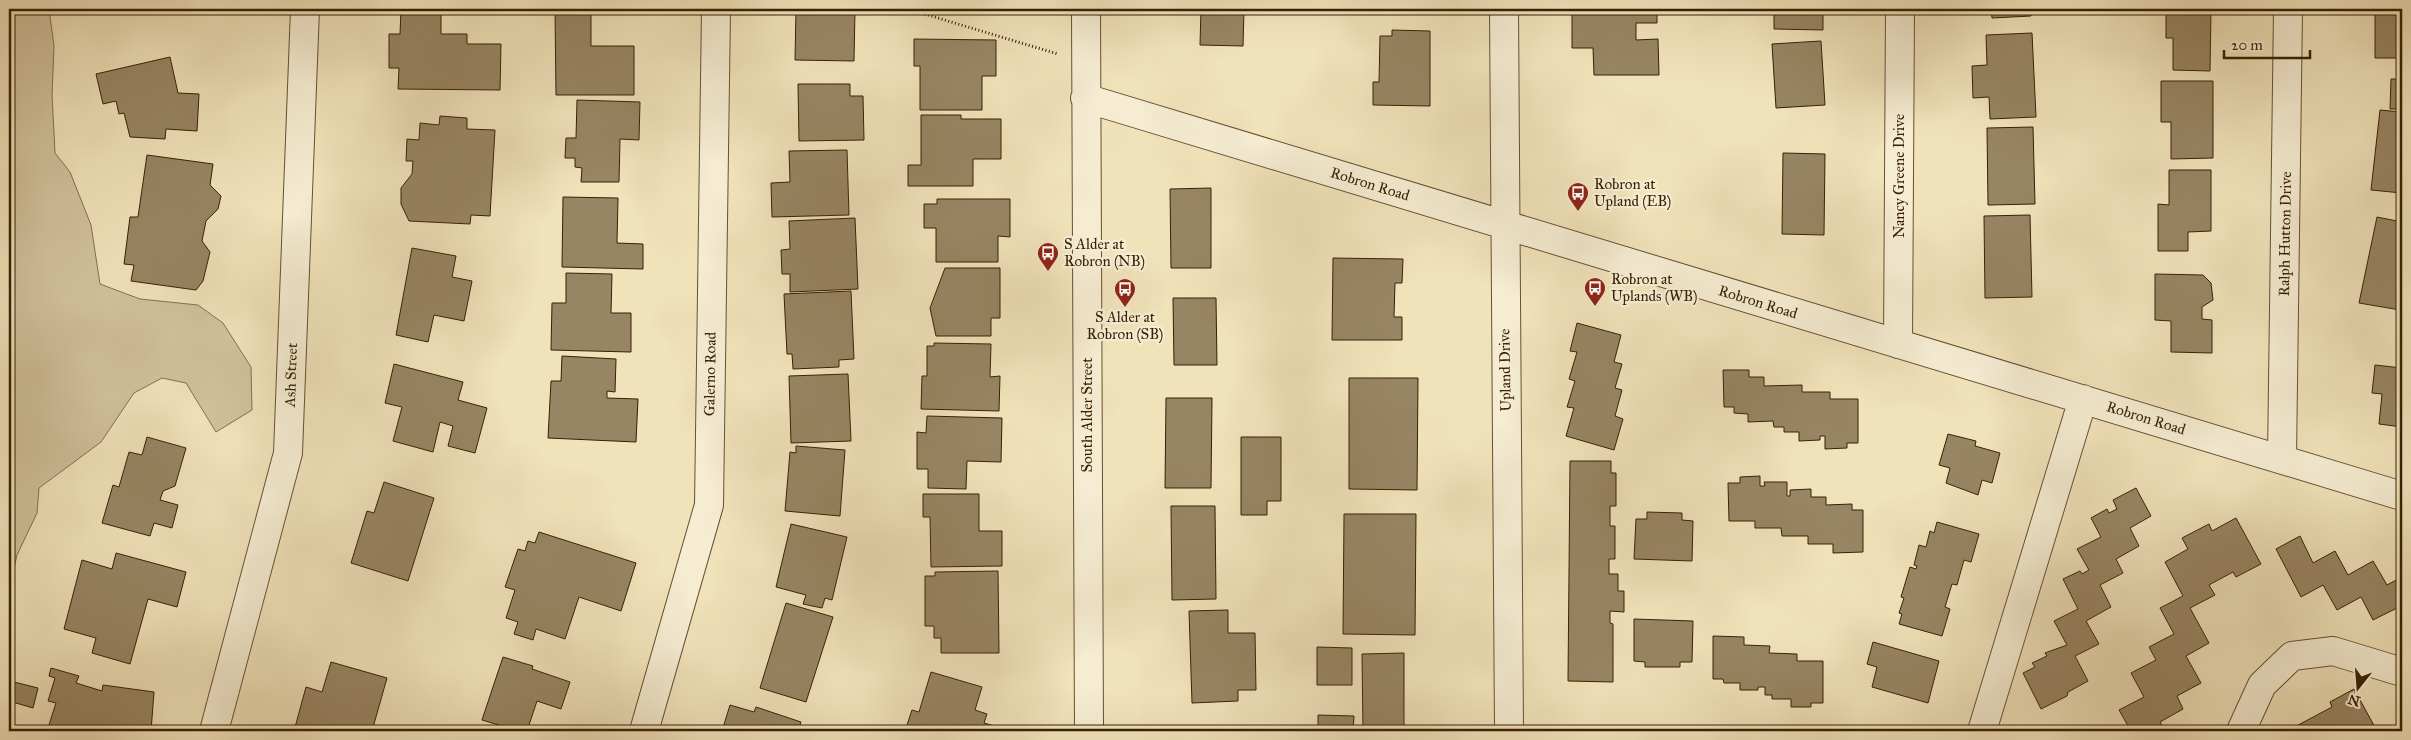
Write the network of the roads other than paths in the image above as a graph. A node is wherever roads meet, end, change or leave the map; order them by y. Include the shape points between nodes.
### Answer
1 (305, 9) edge
2 (716, 9) edge
3 (1086, 9) edge
4 (1504, 9) edge
5 (1900, 9) edge
6 (2288, 9) edge
7 (1085, 98) junction
8 (1504, 225) junction
9 (1898, 344) junction
10 (2083, 399) junction
11 (2282, 459) junction
12 (2402, 496) edge
13 (2402, 672) edge
14 (214, 731) edge
15 (644, 731) edge
16 (1089, 731) edge
17 (1509, 731) edge
18 (1982, 731) edge
19 (2241, 731) edge

1 - 14 street, Ash Street via 288,453
2 - 15 street, Galerno Road via 709,505
3 - 7 street, South Alder Street
4 - 8 street, Upland Drive
5 - 9 street, Nancy Greene Drive
6 - 11 street, Ralph Hutton Drive
7 - 8 street, Robron Road
7 - 16 street, South Alder Street
8 - 9 street, Robron Road
8 - 17 street, Upland Drive
9 - 10 street, Robron Road
10 - 11 street, Robron Road
10 - 18 street
11 - 12 street, Robron Road
13 - 19 street via 2332,651 2292,656 2262,685

